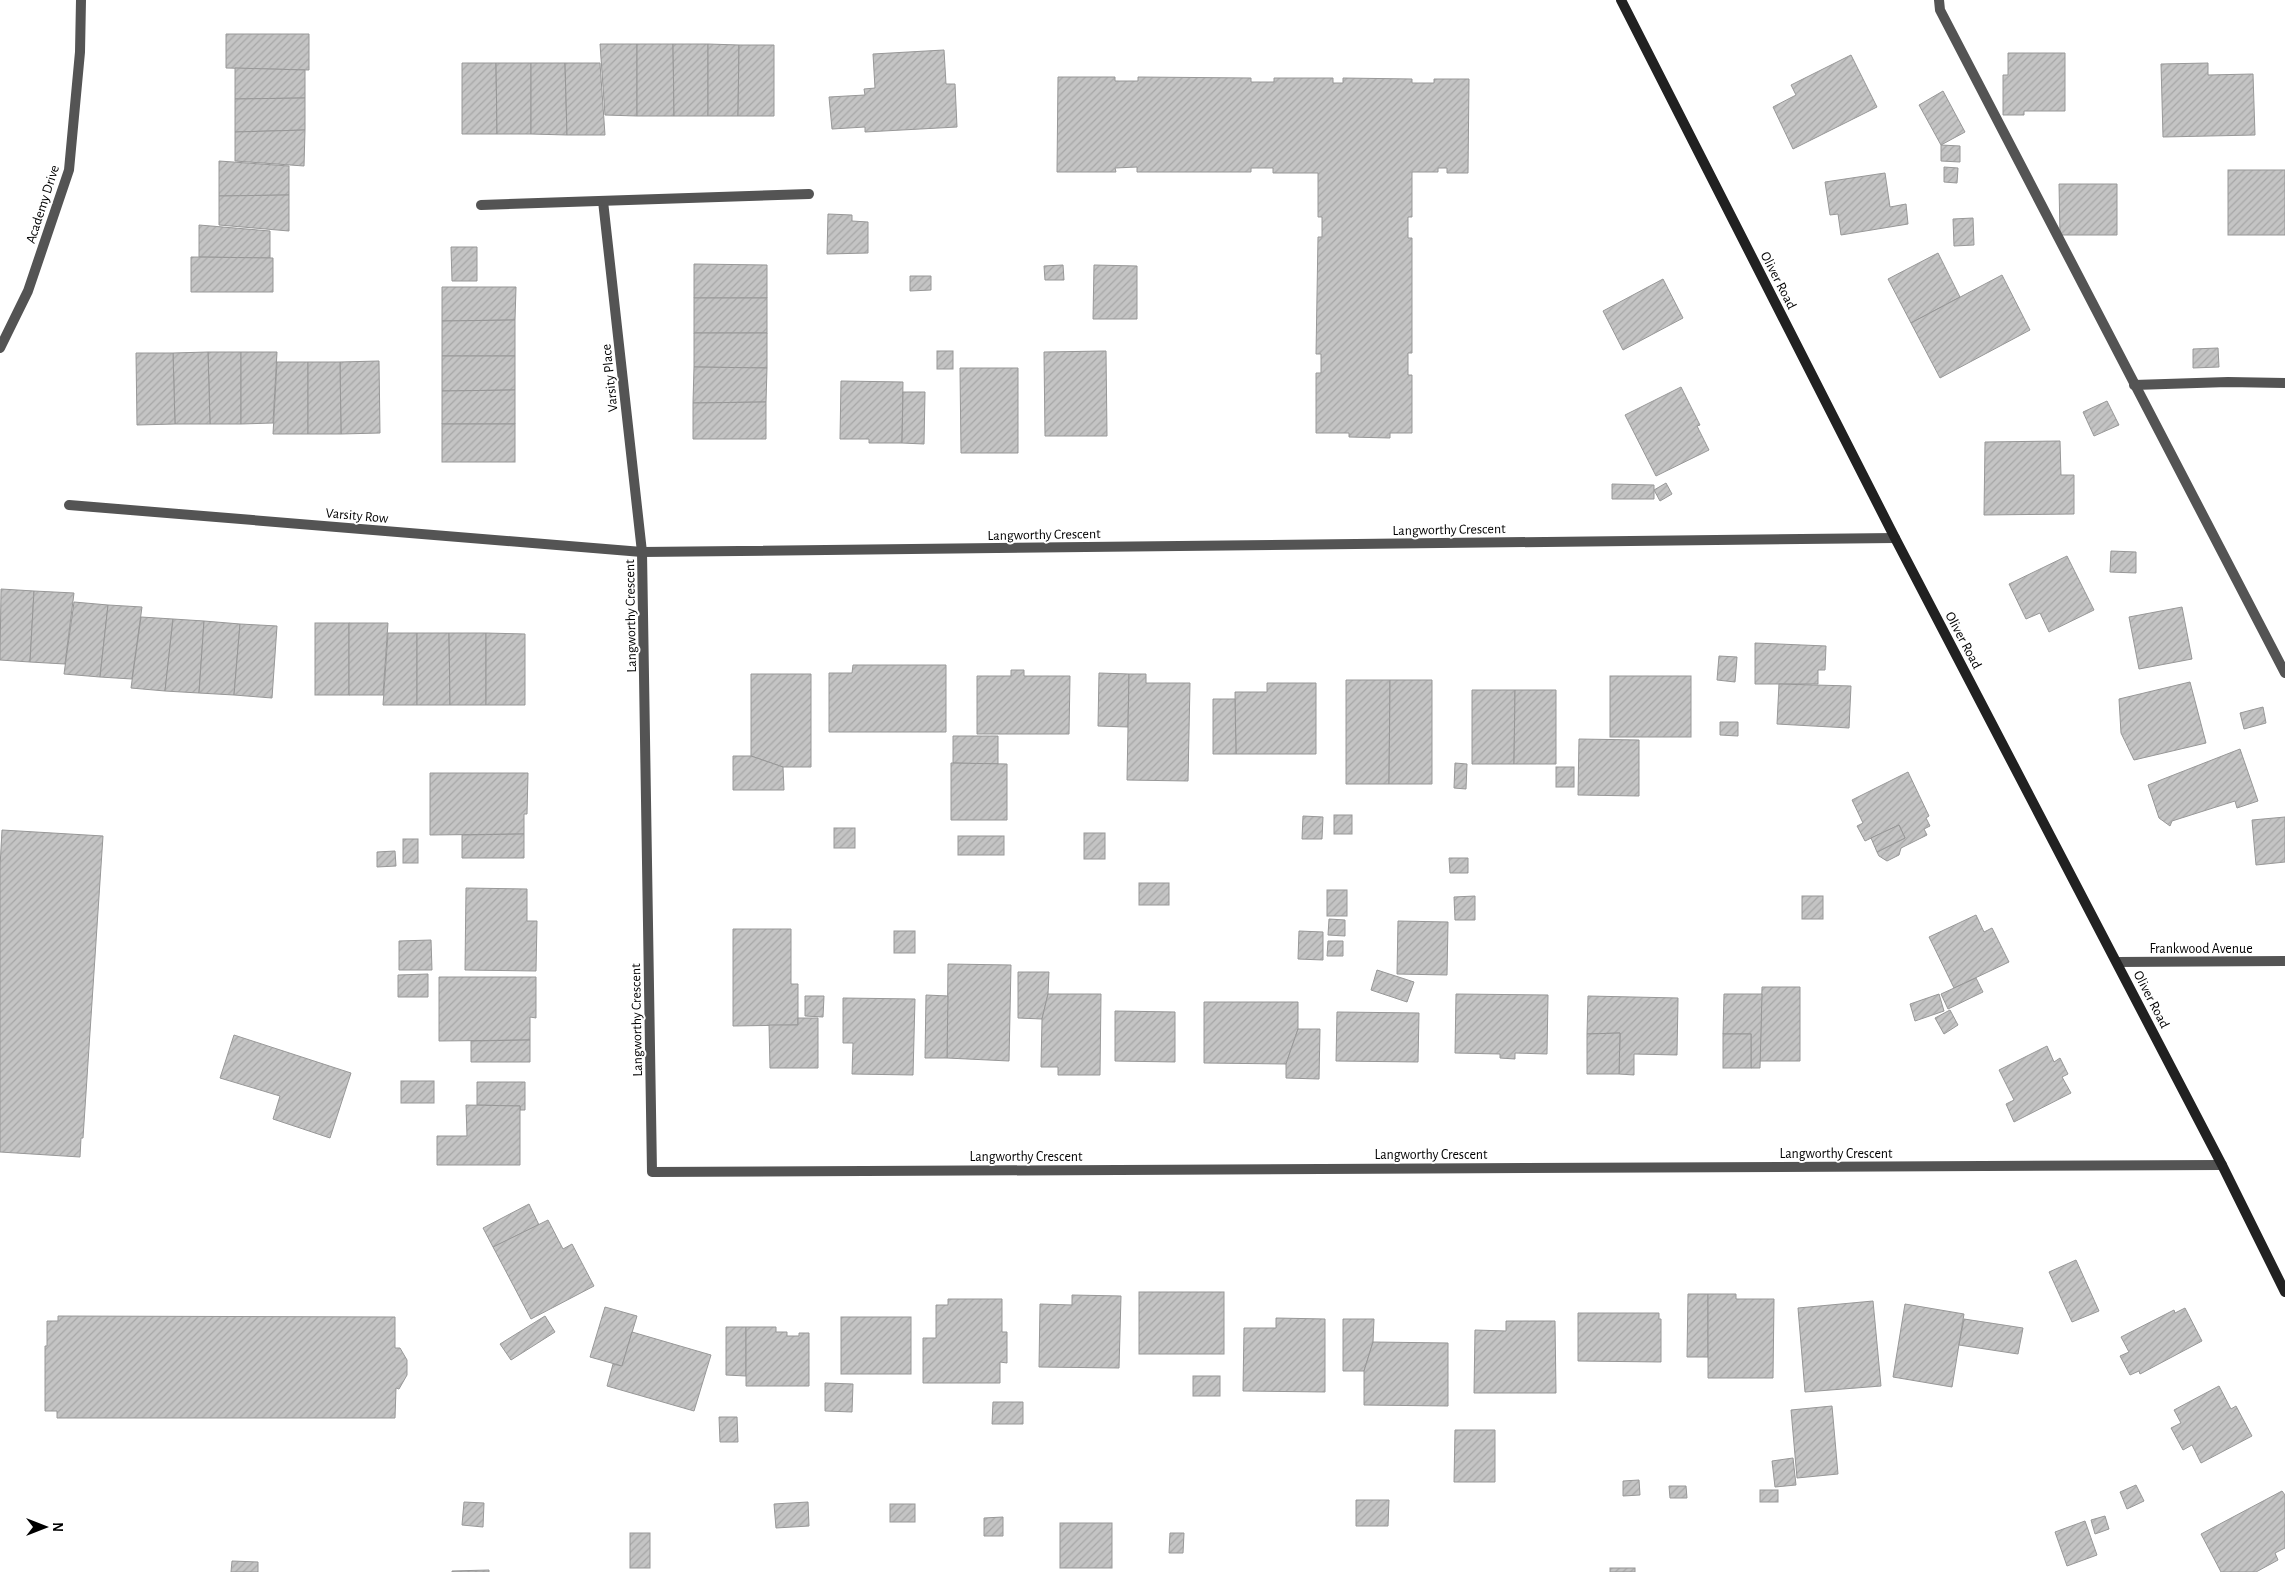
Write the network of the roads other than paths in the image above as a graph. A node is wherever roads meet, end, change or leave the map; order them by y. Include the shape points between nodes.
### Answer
1 (81, 0) edge
2 (1620, 0) edge
3 (1939, 0) edge
4 (809, 194) dead end
5 (603, 201) junction
6 (481, 205) dead end
7 (0, 348) edge
8 (2285, 382) edge
9 (2134, 385) junction
10 (70, 505) dead end
11 (1895, 538) junction
12 (642, 552) junction
13 (2285, 673) edge
14 (2285, 961) edge
15 (2117, 962) junction
16 (2222, 1165) junction
17 (2285, 1292) edge

1 - 7 street, Academy Drive via 70,170 28,291
2 - 11 main road, Oliver Road
3 - 9 street via 1940,10
4 - 5 street
5 - 6 street
5 - 12 street, Varsity Place
8 - 9 street
9 - 13 street
10 - 12 street, Varsity Row
11 - 12 street, Langworthy Crescent
11 - 15 main road, Oliver Road
12 - 16 street, Langworthy Crescent via 652,1172
14 - 15 street, Frankwood Avenue
15 - 16 main road, Oliver Road
16 - 17 main road, Oliver Road

